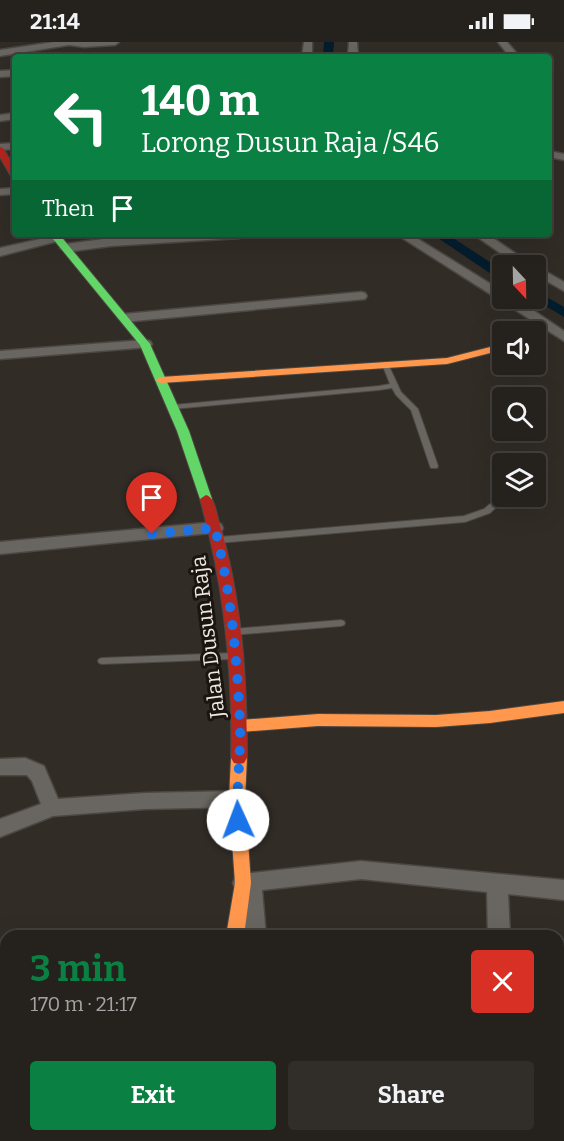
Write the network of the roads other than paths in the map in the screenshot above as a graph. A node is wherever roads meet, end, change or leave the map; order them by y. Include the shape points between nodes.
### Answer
1 (72, 42) edge
2 (115, 42) edge
3 (502, 42) edge
4 (0, 53) edge
5 (512, 54) edge
6 (0, 149) edge
7 (12, 171) edge
8 (203, 237) edge
9 (407, 237) edge
10 (484, 237) edge
11 (59, 240) edge
12 (0, 252) edge
13 (511, 255) edge
14 (546, 276) edge
15 (564, 287) edge
16 (492, 290) edge
17 (361, 296) dead end
18 (523, 309) edge
19 (124, 318) junction
20 (559, 331) edge
21 (145, 344) junction
22 (492, 350) edge
23 (0, 355) edge
24 (385, 364) junction
25 (161, 380) junction
26 (394, 385) junction
27 (173, 407) junction
28 (434, 466) dead end
29 (492, 507) edge
30 (216, 534) junction
31 (0, 548) edge
32 (341, 623) dead end
33 (233, 632) junction
34 (235, 655) junction
35 (102, 661) dead end
36 (564, 707) edge
37 (240, 726) junction
38 (0, 767) edge
39 (237, 799) junction
40 (52, 808) junction
41 (0, 828) edge
42 (247, 882) junction
43 (497, 883) junction
44 (564, 890) edge
45 (236, 930) edge
46 (254, 930) edge
47 (499, 930) edge

1 - 2 street
1 - 4 street
3 - 5 street
6 - 7 main road
8 - 11 street via 111,242
9 - 16 street
10 - 13 street
11 - 12 street
11 - 19 main road, Jalan Dusun Raja
14 - 15 street
17 - 19 street
18 - 20 street
19 - 21 main road, Jalan Dusun Raja
21 - 23 street
21 - 25 main road, Jalan Dusun Raja
22 - 24 main road via 447,361
24 - 25 main road
24 - 26 lane
25 - 27 main road, Jalan Dusun Raja
26 - 27 lane
26 - 28 lane via 414,409
27 - 30 main road, Jalan Dusun Raja
29 - 30 lane via 465,519
30 - 31 street
30 - 33 main road, Jalan Dusun Raja
32 - 33 lane
33 - 34 main road, Jalan Dusun Raja
34 - 35 lane
34 - 37 main road, Jalan Dusun Raja
36 - 37 main road via 436,721 318,720
37 - 39 main road, Jalan Dusun Raja
38 - 40 street via 28,765 35,769
39 - 40 street
39 - 42 main road, Jalan Dusun Raja
40 - 41 street
42 - 43 street via 361,870
42 - 45 main road, Jalan Dusun Raja
42 - 46 street
43 - 44 street
43 - 47 street

